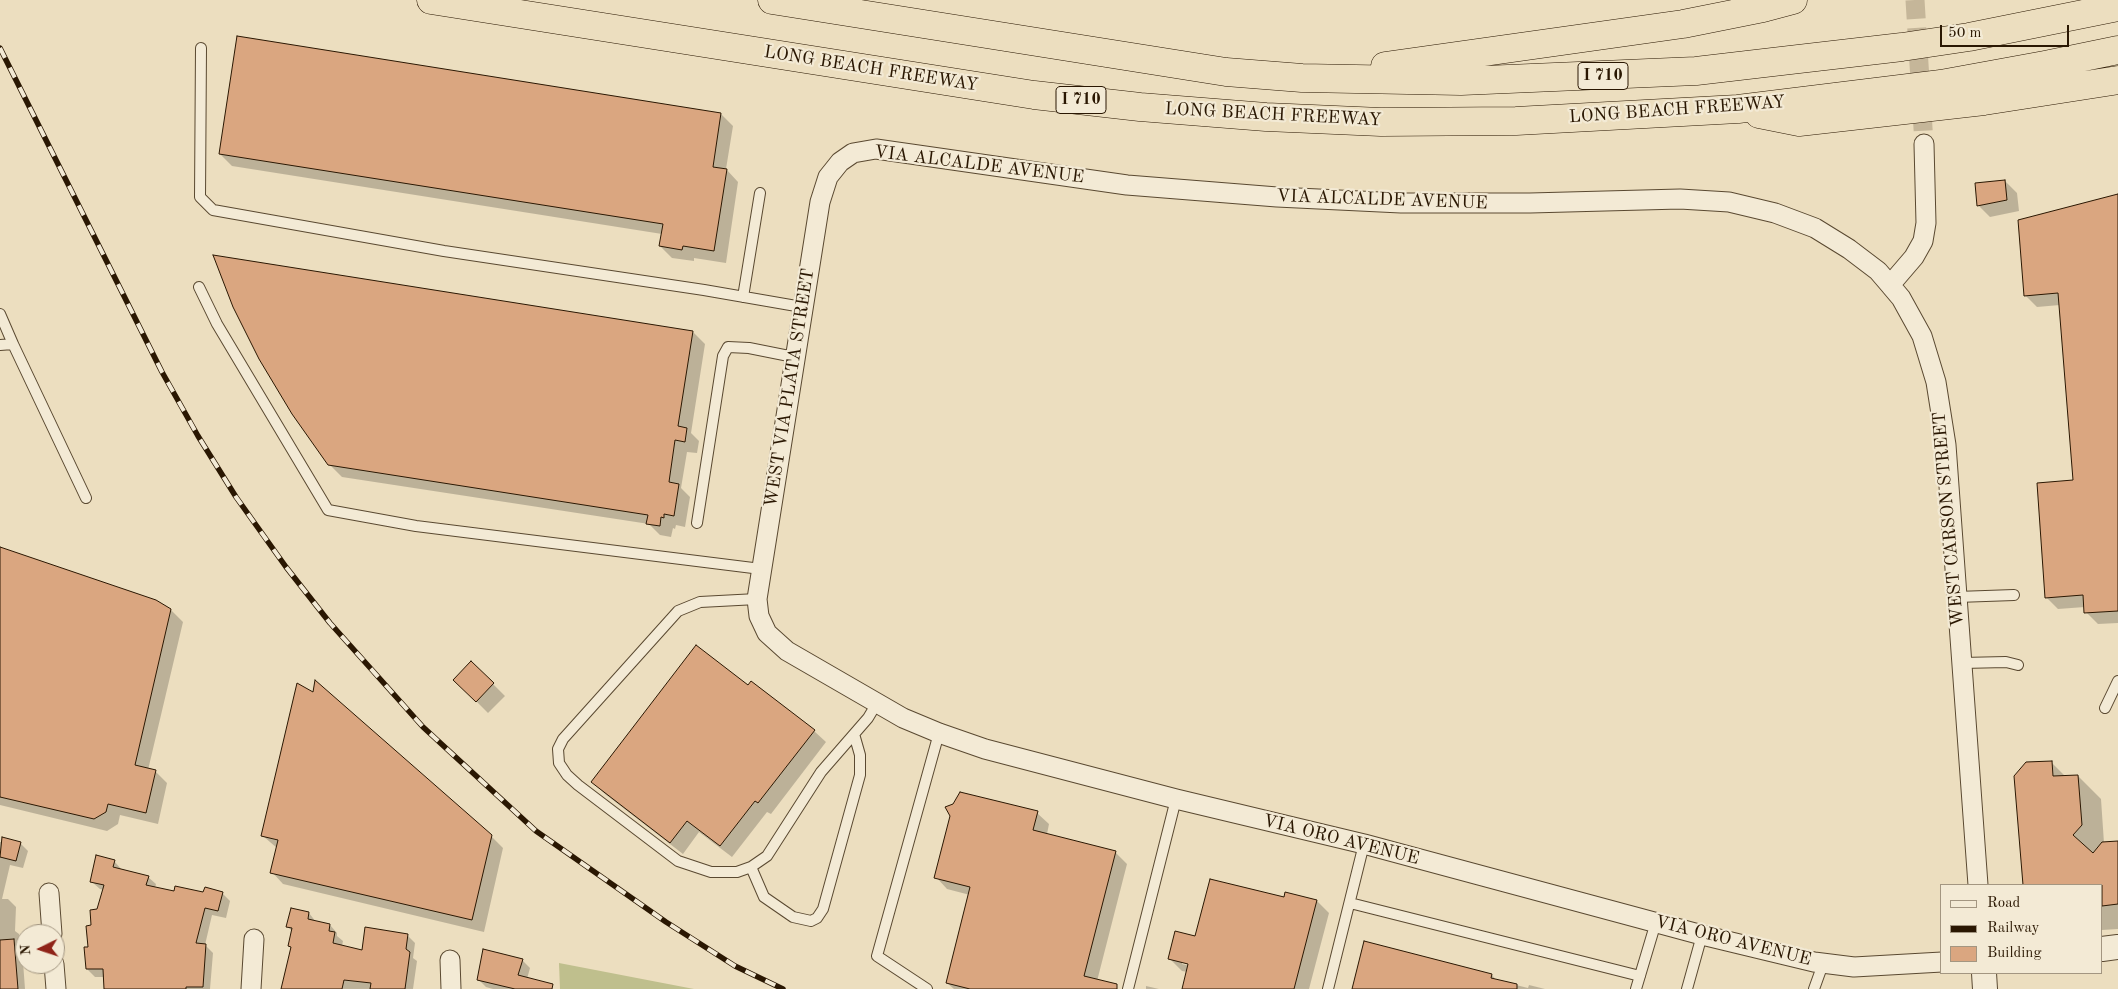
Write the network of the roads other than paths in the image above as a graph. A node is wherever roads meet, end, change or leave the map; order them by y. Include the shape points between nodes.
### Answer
1 (431, 0) edge
2 (772, 0) edge
3 (1793, 0) edge
4 (2108, 0) edge
5 (2118, 7) edge
6 (2066, 18) junction
7 (201, 48) dead end
8 (2118, 50) edge
9 (1302, 78) junction
10 (2118, 80) edge
11 (1738, 109) junction
12 (1924, 144) tunnel mouth
13 (853, 152) joint
14 (760, 193) dead end
15 (1890, 285) junction
16 (199, 287) dead end
17 (744, 297) junction
18 (802, 307) junction
19 (0, 314) edge
20 (13, 344) junction
21 (0, 345) edge
22 (794, 357) junction
23 (86, 498) dead end
24 (697, 523) dead end
25 (761, 569) junction
26 (2014, 595) dead end
27 (1956, 597) junction
28 (757, 599) junction
29 (768, 633) joint
30 (1962, 663) junction
31 (2018, 665) dead end
32 (2118, 681) edge
33 (877, 704) junction
34 (2105, 708) dead end
35 (939, 733) junction
36 (854, 734) junction
37 (1176, 799) junction
38 (1364, 844) junction
39 (751, 867) junction
40 (1978, 884) edge
41 (49, 893) dead end
42 (1350, 903) junction
43 (1656, 922) junction
44 (51, 924) edge
45 (1702, 936) junction
46 (254, 939) dead end
47 (2118, 947) edge
48 (2103, 949) edge
49 (450, 960) dead end
50 (1940, 962) edge
51 (1823, 964) junction
52 (55, 974) edge
53 (1984, 974) edge
54 (1640, 976) junction
55 (56, 989) edge
56 (251, 989) edge
57 (451, 989) edge
58 (927, 989) edge
59 (1128, 989) edge
60 (1328, 989) edge
61 (1636, 989) edge
62 (1687, 989) edge
63 (1814, 989) edge
64 (1985, 989) edge

1 - 11 highway, LONG BEACH FREEWAY / I 710 via 1034,95 1140,107 1381,122 1516,120
2 - 9 highway, I 710 via 1226,72
3 - 9 highway via 1683,24
4 - 6 highway
5 - 6 highway, I 710
6 - 9 highway, I 710 via 1902,47 1696,71 1461,81
7 - 17 lane via 200,197 213,210 444,251
8 - 11 highway, LONG BEACH FREEWAY / I 710 via 1941,84
10 - 11 highway via 1984,101 1798,122
12 - 15 street via 1926,223 1923,240 1914,257
13 - 15 street, VIA ALCALDE AVENUE via 876,149 1128,185 1277,197 1401,203 1680,199 1730,202 1775,213 1815,228 1849,248
13 - 18 street, WEST VIA PLATA STREET via 828,177 820,202
14 - 17 lane
15 - 27 street, WEST CARSON STREET via 1902,298 1922,336 1936,382 1946,445
16 - 25 lane via 217,324 328,510 416,526
17 - 18 lane
18 - 22 street, WEST VIA PLATA STREET
19 - 20 lane
20 - 21 lane
20 - 23 lane
22 - 24 lane via 728,347
22 - 25 street, WEST VIA PLATA STREET
25 - 28 street, WEST VIA PLATA STREET
26 - 27 lane
27 - 30 street, WEST CARSON STREET
28 - 29 street, WEST VIA PLATA STREET via 759,616
28 - 39 lane via 700,602 678,611 563,739 558,749 559,763 578,786 678,861 711,872 737,872
29 - 33 street, VIA ORO AVENUE via 787,651
30 - 31 lane via 2006,662
30 - 40 street, WEST CARSON STREET
32 - 34 lane
33 - 35 street, VIA ORO AVENUE
33 - 36 lane
35 - 37 street, VIA ORO AVENUE via 985,749
35 - 58 lane via 877,956
36 - 39 lane via 820,772 767,856
36 - 39 lane via 860,755 860,775 823,909 817,918 811,921 793,917 764,897
37 - 38 street, VIA ORO AVENUE
37 - 59 lane
38 - 42 lane
38 - 43 street, VIA ORO AVENUE
41 - 44 street
42 - 54 lane
42 - 60 lane
43 - 45 street, VIA ORO AVENUE
43 - 54 lane
45 - 51 street, VIA ORO AVENUE
45 - 62 lane
46 - 56 street
47 - 48 street
49 - 57 street
50 - 51 street, VIA ORO AVENUE via 1854,967
51 - 63 lane
52 - 55 street
53 - 64 street
54 - 61 lane

